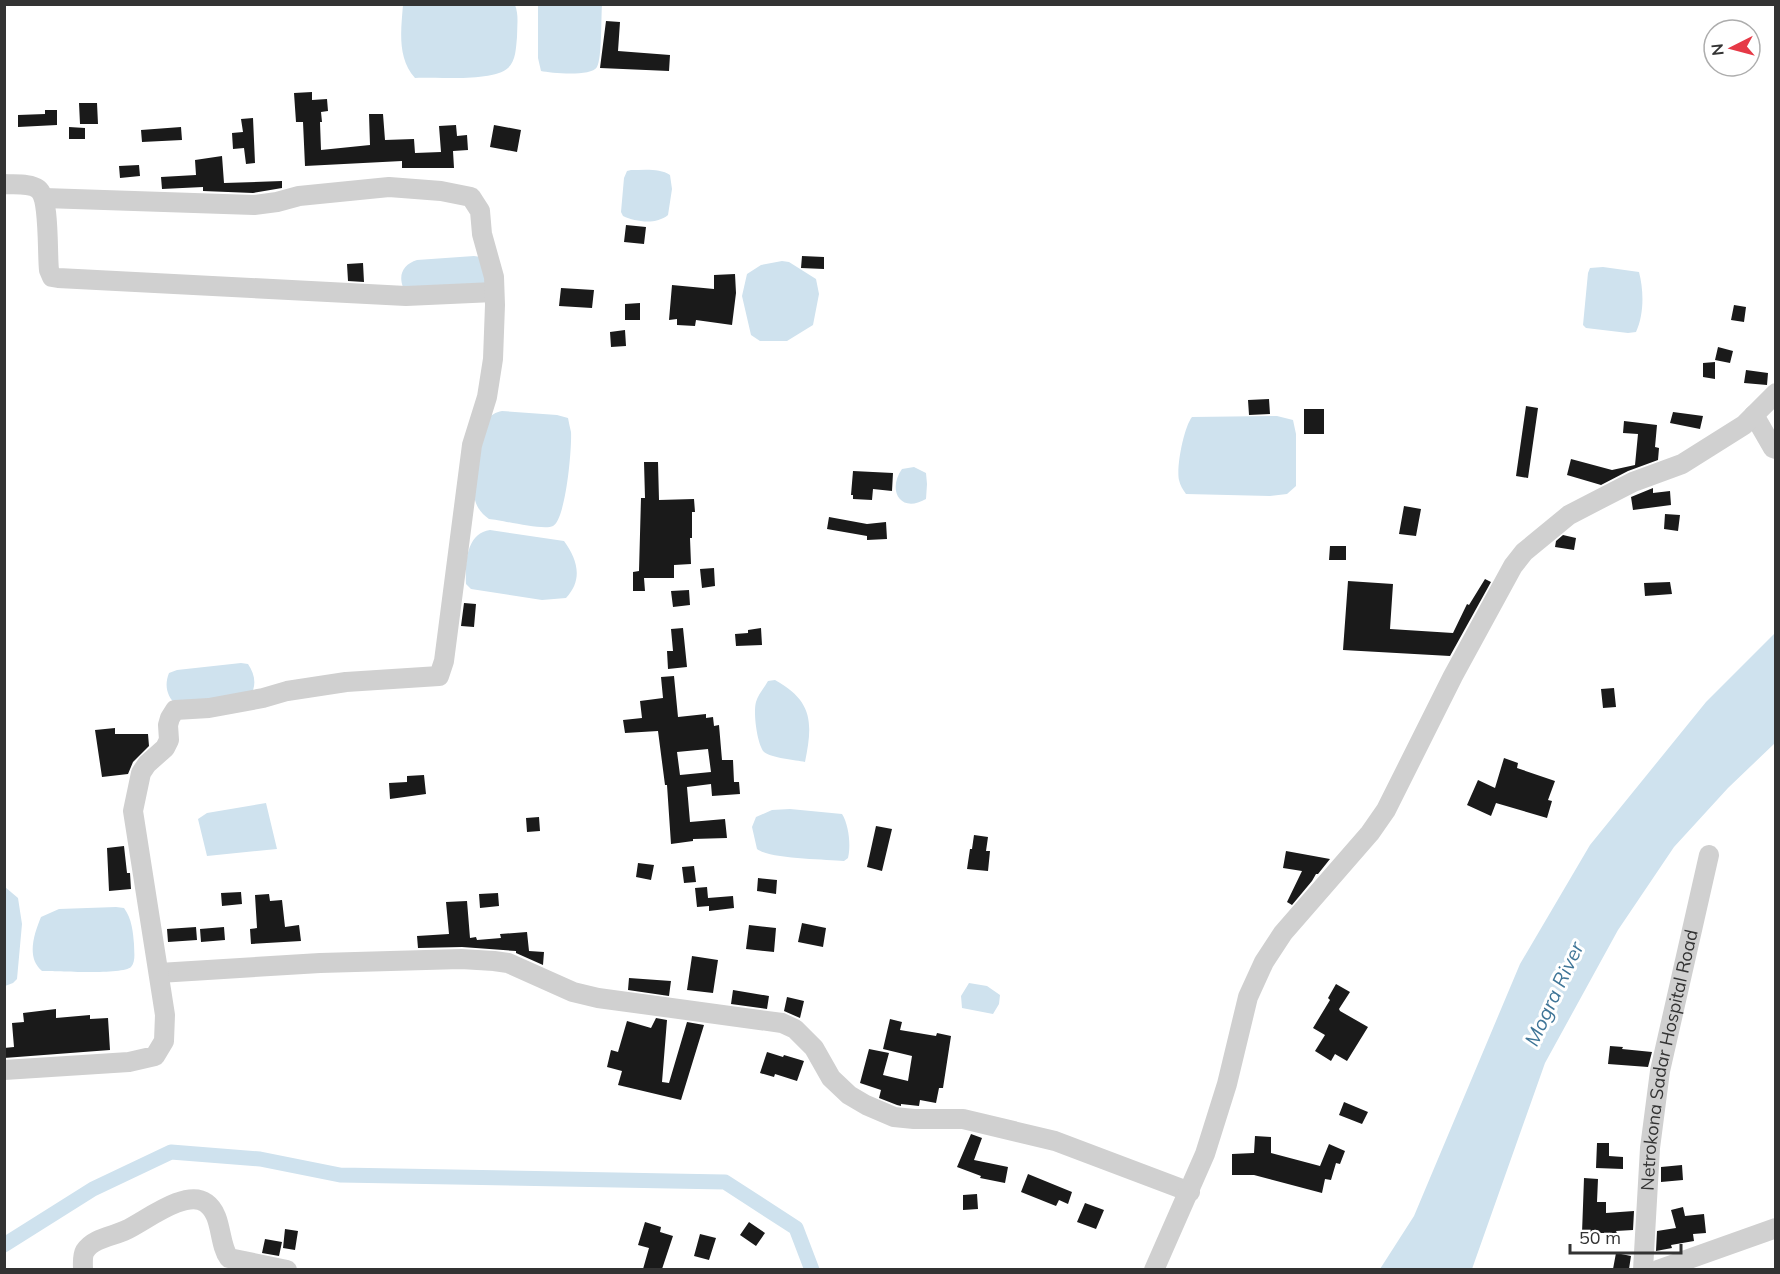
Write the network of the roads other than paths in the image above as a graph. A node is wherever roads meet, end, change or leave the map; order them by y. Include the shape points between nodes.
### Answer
1 (4, 184) edge
2 (44, 198) junction
3 (494, 292) junction
4 (1776, 393) edge
5 (1754, 415) junction
6 (1776, 448) edge
7 (1710, 855) dead end
8 (159, 973) junction
9 (4, 1070) edge
10 (1190, 1192) junction
11 (1776, 1228) edge
12 (83, 1269) edge
13 (287, 1269) edge
14 (1154, 1269) edge
15 (1643, 1269) edge
16 (1658, 1269) edge

1 - 2 street via 35,187
2 - 3 street via 52,277 406,296
2 - 3 street via 254,205 299,196 389,188 471,197 480,211
3 - 8 street via 493,359 487,397 472,446 439,676 346,682 172,713 169,740 141,772 133,811
4 - 5 street
5 - 6 street
5 - 10 street via 1682,464 1633,482 1569,515 1513,566 1386,810 1283,933 1264,962 1248,997 1227,1084
7 - 15 street, Netrokona Sadar Hospital Road via 1660,1071 1650,1148
8 - 9 street via 164,1041 155,1056 129,1062
8 - 10 street via 449,959 508,963 573,992 598,998 783,1023 814,1048 831,1078 849,1095 894,1117 963,1119 1055,1141
10 - 14 street
11 - 16 street
12 - 13 street via 90,1246 152,1214 194,1200 211,1208 229,1258

